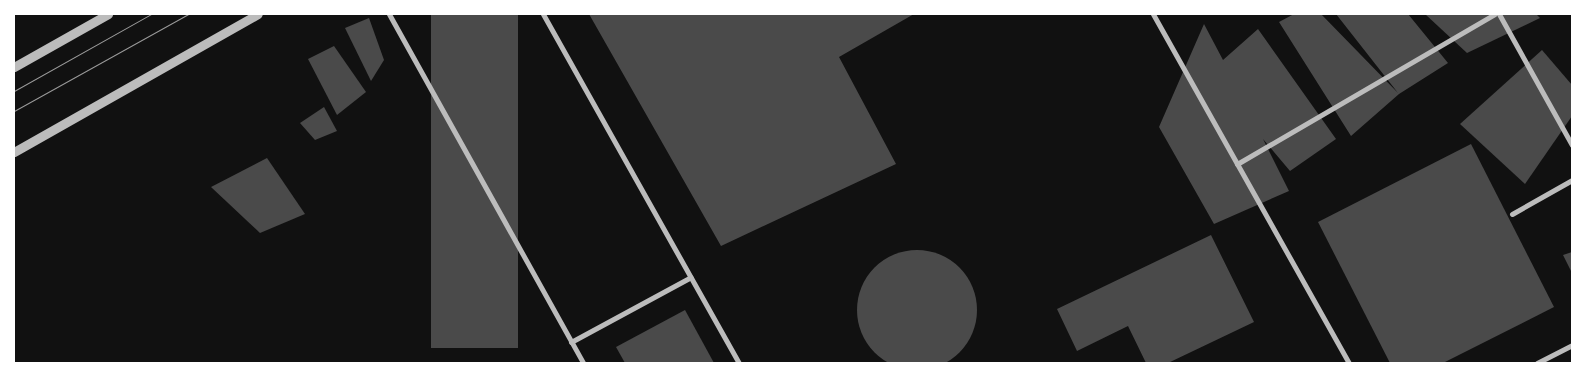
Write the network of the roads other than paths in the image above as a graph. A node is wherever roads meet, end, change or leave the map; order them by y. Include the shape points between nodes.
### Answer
1 (108, 14) edge
2 (258, 14) edge
3 (389, 14) edge
4 (543, 14) edge
5 (1153, 14) edge
6 (1497, 14) edge
7 (14, 66) edge
8 (1572, 145) edge
9 (14, 152) edge
10 (1237, 164) junction
11 (1572, 180) edge
12 (1512, 214) dead end
13 (690, 277) junction
14 (571, 342) junction
15 (1572, 345) edge
16 (583, 363) edge
17 (739, 363) edge
18 (1349, 363) edge
19 (1536, 363) edge

1 - 7 street
2 - 9 street
3 - 14 street
4 - 13 street
5 - 10 street
6 - 8 street
6 - 10 street
10 - 18 street
11 - 12 street
13 - 14 street
13 - 17 street
14 - 16 street
15 - 19 street

